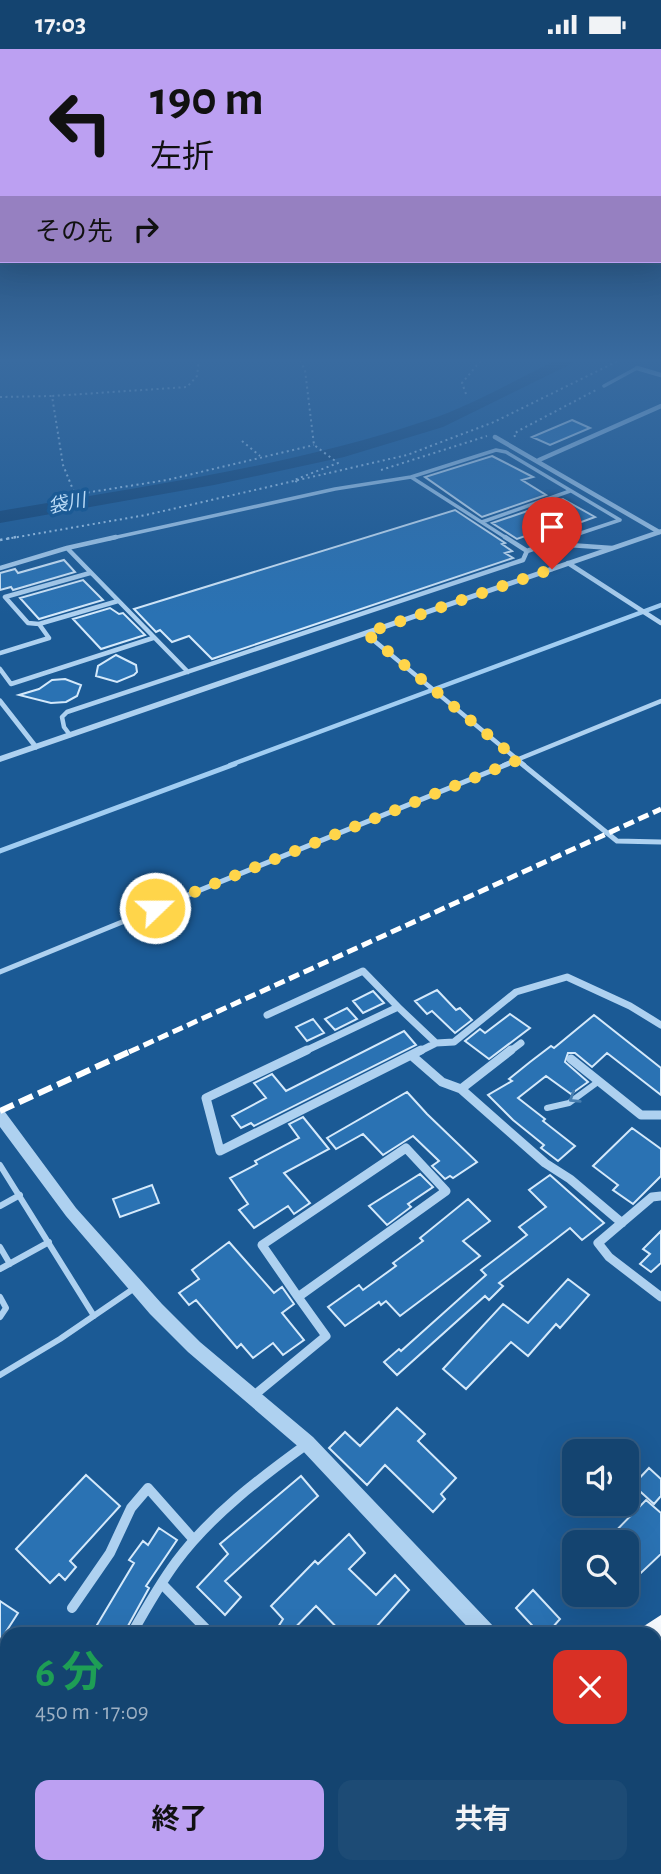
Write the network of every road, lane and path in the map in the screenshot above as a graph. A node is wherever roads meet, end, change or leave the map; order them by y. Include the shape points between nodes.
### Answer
1 (59, 444) edge
2 (246, 444) edge
3 (437, 444) edge
4 (459, 444) edge
5 (509, 444) edge
6 (575, 444) edge
7 (315, 446) joint
8 (260, 456) junction
9 (539, 460) junction
10 (380, 470) dead end
11 (411, 477) junction
12 (296, 482) junction
13 (313, 482) dead end
14 (570, 491) junction
15 (482, 522) junction
16 (660, 532) edge
17 (0, 540) edge
18 (557, 541) junction
19 (565, 546) junction
20 (67, 548) junction
21 (612, 548) junction
22 (527, 551) junction
23 (568, 563) junction
24 (0, 568) edge
25 (552, 569) junction
26 (90, 573) junction
27 (3, 597) edge
28 (118, 601) junction
29 (661, 623) edge
30 (39, 624) junction
31 (366, 633) junction
32 (153, 638) junction
33 (0, 653) edge
34 (0, 669) edge
35 (188, 672) junction
36 (0, 701) edge
37 (661, 701) edge
38 (71, 735) junction
39 (36, 747) junction
40 (0, 759) edge
41 (518, 760) junction
42 (661, 842) edge
43 (0, 972) edge
44 (398, 1007) junction
45 (267, 1015) dead end
46 (661, 1025) edge
47 (436, 1043) junction
48 (521, 1043) dead end
49 (411, 1055) junction
50 (572, 1059) dead end
51 (599, 1081) junction
52 (461, 1089) junction
53 (547, 1108) dead end
54 (0, 1115) edge
55 (661, 1115) edge
56 (0, 1165) edge
57 (20, 1195) junction
58 (661, 1196) edge
59 (0, 1206) edge
60 (622, 1223) junction
61 (49, 1242) junction
62 (0, 1247) edge
63 (10, 1263) junction
64 (0, 1269) edge
65 (136, 1287) junction
66 (0, 1297) edge
67 (298, 1297) junction
68 (661, 1297) edge
69 (94, 1316) junction
70 (0, 1317) edge
71 (0, 1375) edge
72 (252, 1397) junction
73 (307, 1443) junction
74 (194, 1541) junction
75 (162, 1584) junction
76 (72, 1608) dead end
77 (136, 1627) edge
78 (204, 1627) edge
79 (480, 1627) edge

1 - 8 path via 63,465 78,495
2 - 8 path
3 - 12 path
4 - 10 path
5 - 9 street
6 - 9 street
7 - 8 path
7 - 12 path via 337,461
9 - 16 street
11 - 14 lane via 496,450
11 - 15 lane
11 - 20 lane via 335,489
12 - 13 path
12 - 17 path via 146,515
14 - 15 lane
14 - 18 lane via 620,520
15 - 22 lane
16 - 21 street
18 - 19 lane
18 - 22 lane
19 - 21 lane
19 - 25 lane via 555,555
20 - 24 lane
20 - 26 lane
21 - 23 street
22 - 35 lane via 523,560
23 - 25 street
23 - 29 lane
25 - 31 street
26 - 27 lane
26 - 28 lane
27 - 30 lane via 28,623
28 - 30 lane
28 - 32 lane
30 - 33 lane via 49,638
31 - 38 street
31 - 41 lane
32 - 34 lane via 11,684
32 - 35 lane
35 - 38 lane via 67,712 62,717
36 - 39 street
37 - 41 lane
38 - 39 street
39 - 40 street
41 - 42 lane via 612,839
41 - 43 lane
44 - 45 street via 363,971
44 - 47 street
44 - 49 street via 206,1098 220,1151
46 - 47 street via 567,977 516,992 454,1042
47 - 49 street
48 - 52 street
49 - 52 street via 442,1082
50 - 51 street
51 -> 53 lane via 569,1103
51 - 55 street via 641,1115
52 - 60 street
54 - 65 street via 71,1212
56 - 57 lane
57 - 59 lane
57 - 61 lane
58 - 60 street via 652,1197
60 - 68 street via 598,1244
61 - 63 lane
61 - 69 lane
62 - 63 lane
63 - 64 lane
65 - 69 lane
65 - 72 street via 194,1347
66 - 70 lane via 6,1308
67 - 67 street via 262,1245 406,1149 446,1191
67 - 72 street via 326,1336
69 - 71 lane
72 - 73 street
73 - 74 street via 270,1470
73 - 79 street
74 - 75 street
74 - 76 street via 148,1488 131,1507 110,1553
75 - 77 street
75 - 78 street

